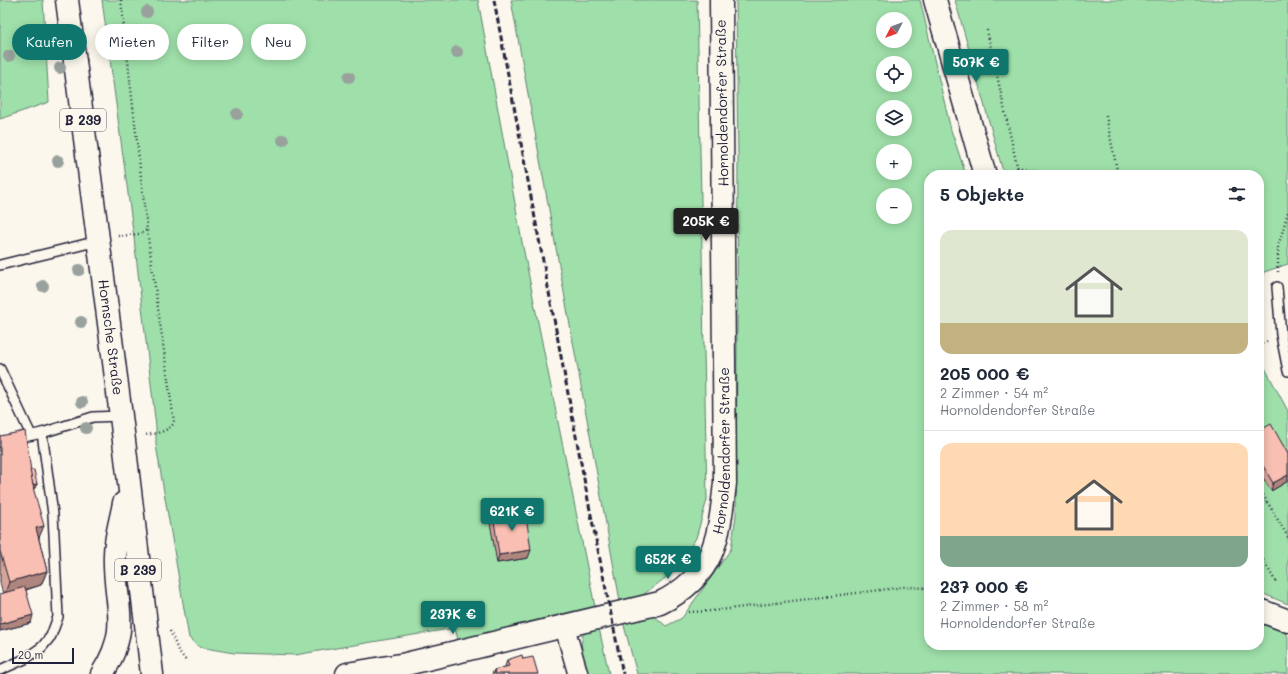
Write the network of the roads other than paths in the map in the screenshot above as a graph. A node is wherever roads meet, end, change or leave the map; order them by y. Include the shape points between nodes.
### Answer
1 (68, 0) edge
2 (721, 0) edge
3 (935, 0) edge
4 (984, 170) edge
5 (98, 240) junction
6 (0, 264) edge
7 (1277, 287) road end
8 (0, 369) edge
9 (1288, 371) edge
10 (121, 416) junction
11 (42, 433) junction
12 (31, 435) junction
13 (0, 442) edge
14 (128, 480) junction
15 (1264, 612) edge
16 (1288, 621) edge
17 (564, 625) junction
18 (150, 667) edge
19 (0, 670) edge
20 (102, 674) edge
21 (347, 674) edge
22 (578, 674) edge

1 - 5 street, Hornsche Straße / B 239
2 - 17 street, Hornoldendorfer Straße via 725,483 718,539 704,568 694,580 672,597 647,607
3 - 4 street
5 - 6 lane
5 - 10 street, Hornsche Straße / B 239
7 - 9 lane via 1281,335
8 - 12 lane
10 - 11 lane via 93,417
10 - 14 street, Hornsche Straße / B 239
11 - 12 lane
11 - 19 lane via 53,514 58,617 51,636 42,647 25,659
12 - 13 lane
14 - 18 street, Hornsche Straße / B 239
14 - 20 street via 114,554 120,628 116,649
15 - 16 street
17 - 21 street, Hornoldendorfer Straße via 406,664
17 - 22 street

